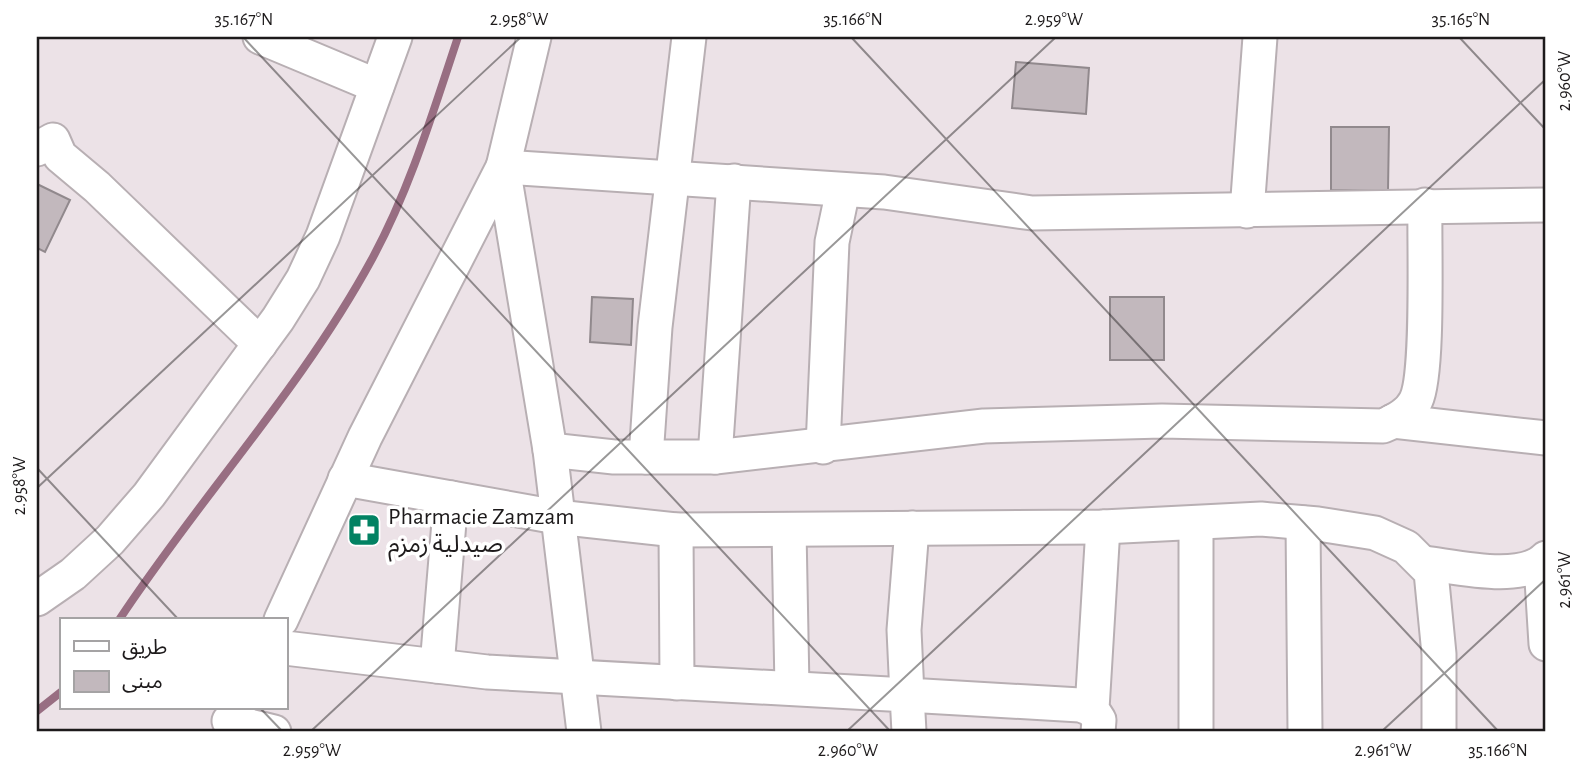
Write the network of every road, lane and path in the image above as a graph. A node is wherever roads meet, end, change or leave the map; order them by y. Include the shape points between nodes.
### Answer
1 (260, 37) edge
2 (395, 37) edge
3 (534, 37) edge
4 (689, 37) edge
5 (1260, 37) edge
6 (377, 86) junction
7 (37, 149) edge
8 (503, 167) junction
9 (675, 176) junction
10 (734, 181) junction
11 (843, 190) junction
12 (1425, 205) junction
13 (1546, 205) edge
14 (1247, 211) junction
15 (260, 344) junction
16 (1393, 421) junction
17 (1546, 438) edge
18 (823, 447) junction
19 (550, 450) junction
20 (646, 457) junction
21 (715, 457) junction
22 (345, 479) junction
23 (452, 498) junction
24 (557, 517) junction
25 (1196, 523) junction
26 (1303, 523) junction
27 (1103, 527) junction
28 (912, 528) junction
29 (676, 530) junction
30 (789, 530) junction
31 (1544, 561) edge
32 (1425, 563) junction
33 (37, 599) edge
34 (282, 618) edge
35 (1546, 644) edge
36 (287, 648) edge
37 (437, 666) junction
38 (578, 679) junction
39 (677, 683) junction
40 (792, 688) junction
41 (907, 695) junction
42 (230, 720) edge
43 (1095, 721) edge
44 (274, 732) edge
45 (584, 732) edge
46 (909, 732) edge
47 (1196, 732) edge
48 (1305, 732) edge
49 (1439, 732) edge

1 - 6 street
2 - 6 street
3 - 8 street
4 - 9 street
5 - 14 street
6 - 15 street via 323,236 303,279
7 - 15 street via 53,140 60,156
8 - 9 street
8 - 19 street
8 - 22 street
9 - 10 street
9 - 20 street via 654,337
10 - 11 street
10 - 21 street
11 - 14 street via 1032,213
11 - 18 street via 832,242
12 - 13 street
12 - 14 street
12 - 16 street via 1418,398
15 - 33 street via 149,495 110,540
16 - 17 street
16 - 18 street via 1382,426 1162,421 984,426
18 - 21 street
19 - 20 street
19 - 24 street
20 - 21 street
22 - 23 street
22 - 34 street
23 - 24 street
23 - 37 street
24 - 29 street
24 - 38 street
25 - 26 street via 1261,519
25 - 27 street
25 - 47 street
26 - 32 street via 1375,533 1406,547
26 - 48 street
27 - 28 street
27 - 43 street
28 - 30 street
28 - 41 street via 904,630
29 - 30 street
29 - 39 street
30 - 40 street
31 - 32 street via 1531,569 1487,571
31 - 35 street
32 - 49 street via 1435,595
36 - 37 street
37 - 38 street
38 - 39 street
38 - 45 street
39 - 40 street
40 - 41 street
41 - 43 street via 1080,705
41 - 46 street
42 - 44 street

